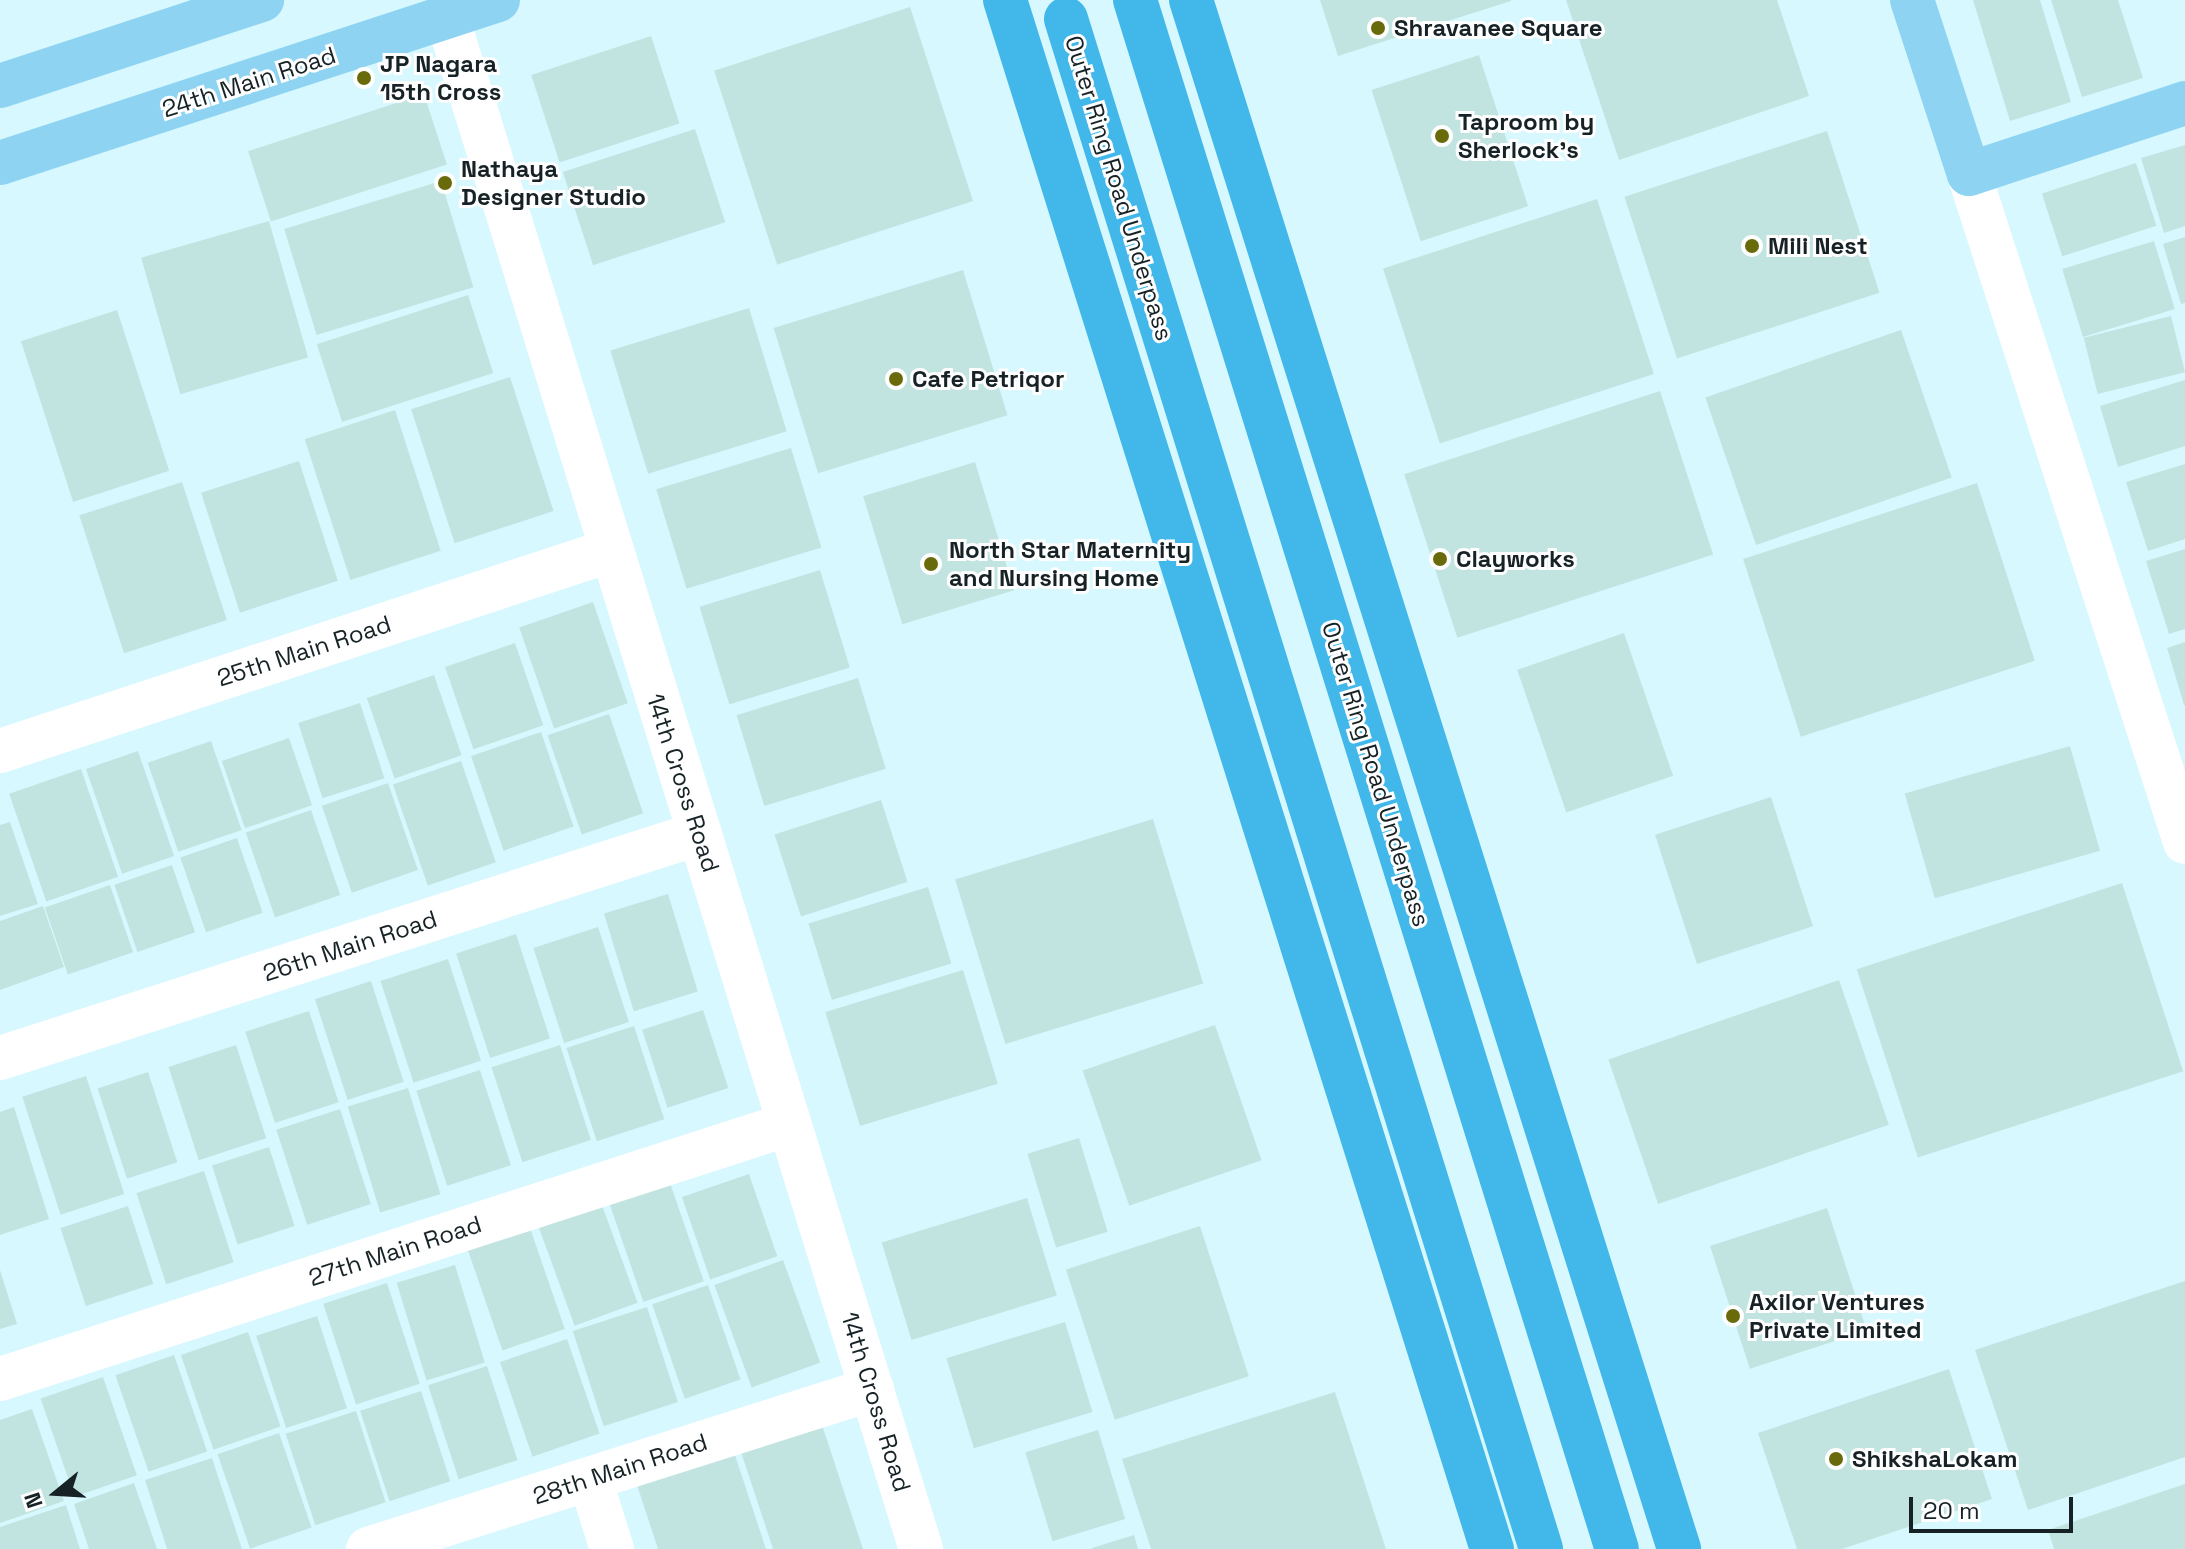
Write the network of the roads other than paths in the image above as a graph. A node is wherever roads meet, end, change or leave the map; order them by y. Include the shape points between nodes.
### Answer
1 (262, 0) edge
2 (498, 0) edge
3 (1005, 0) edge
4 (1135, 0) edge
5 (1191, 0) edge
6 (1912, 0) edge
7 (447, 17) junction
8 (1066, 19) dead end
9 (0, 86) edge
10 (2185, 103) edge
11 (0, 163) edge
12 (1969, 174) junction
13 (609, 551) junction
14 (0, 751) edge
15 (700, 833) junction
16 (2185, 842) edge
17 (0, 1058) edge
18 (789, 1124) junction
19 (0, 1379) edge
20 (872, 1389) junction
21 (590, 1479) junction
22 (368, 1549) edge
23 (612, 1549) edge
24 (921, 1549) edge
25 (1492, 1549) edge
26 (1541, 1549) edge
27 (1617, 1549) edge
28 (1679, 1549) edge

1 - 9 main road
2 - 7 main road, 24th Main Road
3 - 25 highway
4 - 27 highway, Outer Ring Road Underpass
5 - 28 highway
6 - 12 main road
7 - 11 main road, 24th Main Road
7 - 13 street, 14th Cross Road
8 - 26 highway, Outer Ring Road Underpass
10 - 12 main road
12 - 16 street
13 - 14 street, 25th Main Road
13 - 15 street, 14th Cross Road
15 - 17 street, 26th Main Road
15 - 18 street, 14th Cross Road
18 - 19 street, 27th Main Road
18 - 20 street, 14th Cross Road
20 - 21 street, 28th Main Road
20 - 24 street, 14th Cross Road
21 - 22 street, 28th Main Road
21 - 23 street

